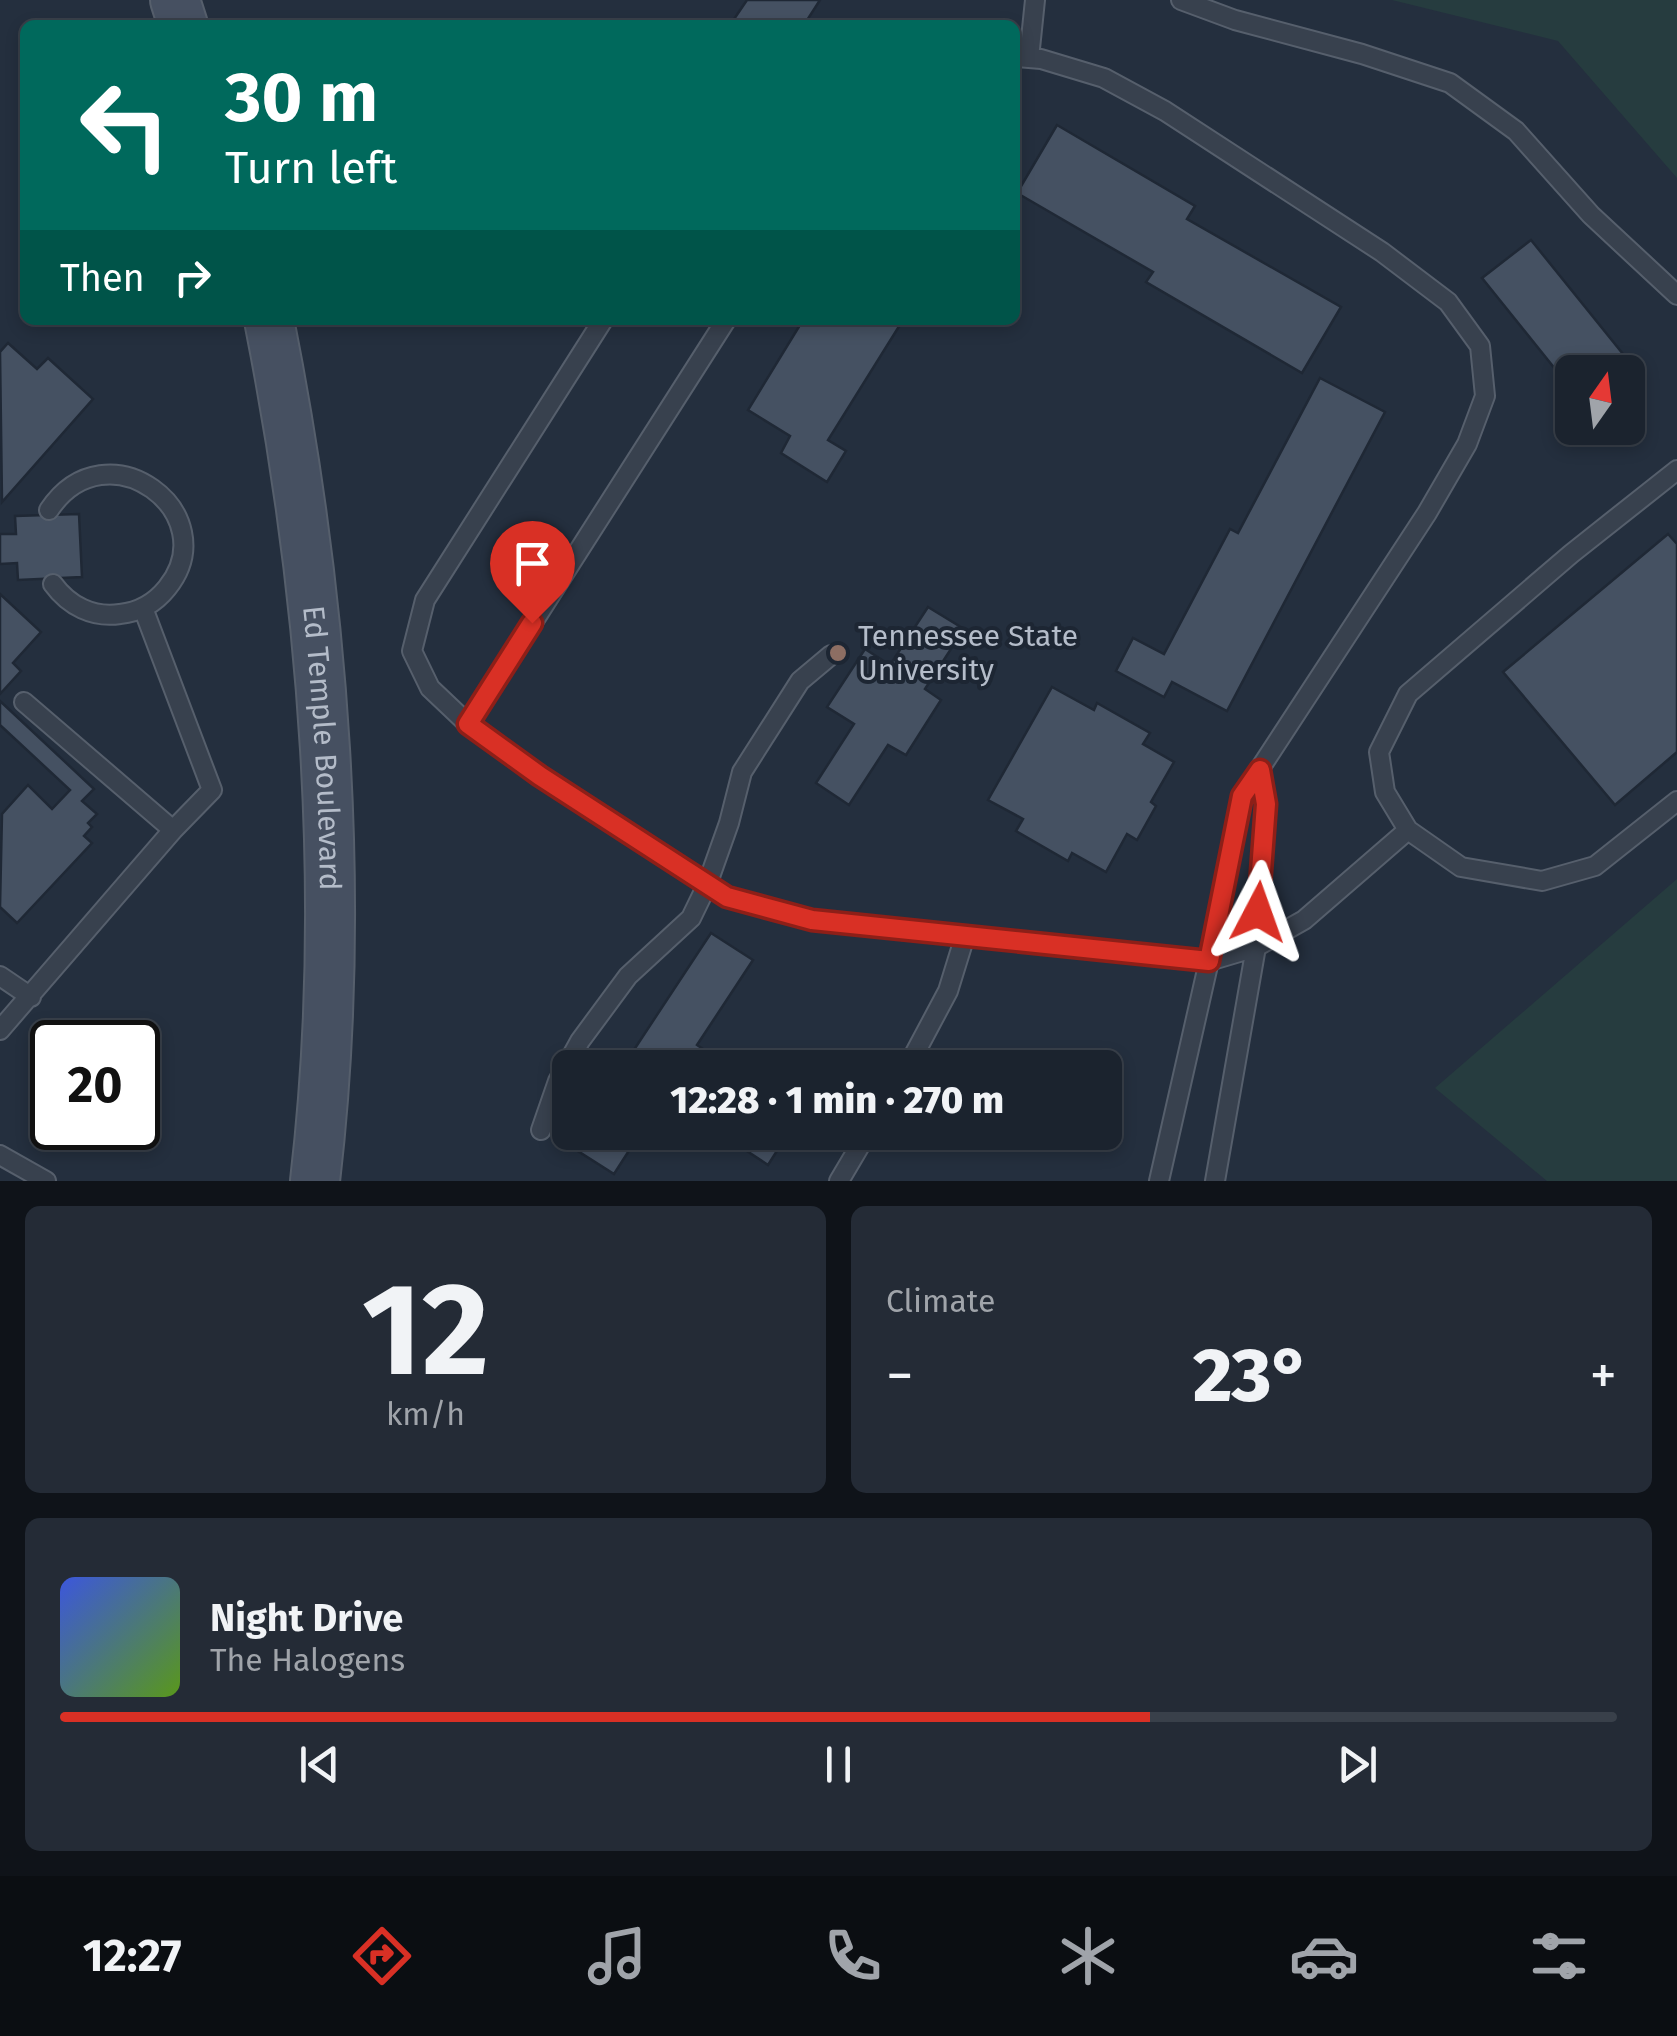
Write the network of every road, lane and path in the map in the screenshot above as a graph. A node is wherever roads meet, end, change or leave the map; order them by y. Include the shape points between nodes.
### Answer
1 (1035, 0) edge
2 (1181, 0) edge
3 (1022, 58) edge
4 (1677, 295) edge
5 (270, 325) edge
6 (600, 325) edge
7 (723, 325) edge
8 (1677, 470) edge
9 (50, 510) dead end
10 (53, 584) dead end
11 (143, 608) junction
12 (832, 655) dead end
13 (24, 702) dead end
14 (468, 724) junction
15 (1260, 770) junction
16 (1677, 801) edge
17 (173, 830) junction
18 (1408, 830) junction
19 (708, 885) junction
20 (966, 936) junction
21 (1256, 947) junction
22 (1209, 961) junction
23 (0, 976) edge
24 (31, 997) junction
25 (0, 1030) edge
26 (917, 1050) edge
27 (540, 1130) dead end
28 (857, 1150) edge
29 (0, 1155) edge
30 (46, 1181) edge
31 (315, 1181) edge
32 (839, 1181) edge
33 (1159, 1181) edge
34 (1214, 1181) edge

1 - 3 lane
2 - 4 lane via 1450,83 1516,132
3 - 15 lane via 1104,78 1165,112 1382,252 1448,302 1480,346 1485,396 1467,444
5 - 31 main road, Ed Temple Boulevard via 294,445 327,760 330,901
6 - 14 lane via 425,600 412,651 430,688
7 - 14 lane
8 - 18 lane via 1408,694 1378,752 1385,792
9 - 11 lane via 75,484 102,475 135,478 162,496 179,525 180,561 169,585
10 - 11 lane via 72,603 98,614
11 - 17 lane via 212,790
12 - 19 lane via 800,681 742,772
13 - 17 lane
14 - 19 lane
15 - 21 lane via 1266,804
15 - 22 lane via 1242,796
16 - 18 lane via 1595,866 1542,882 1460,867
17 - 24 lane
18 - 21 lane via 1304,920
19 - 20 lane via 727,897 812,920
19 - 27 lane via 691,918 628,976 580,1041
20 - 22 lane
20 - 26 lane via 948,991
21 - 22 lane
21 - 34 lane
22 - 33 lane
23 - 24 lane
24 - 25 lane
28 - 32 lane
29 - 30 lane

